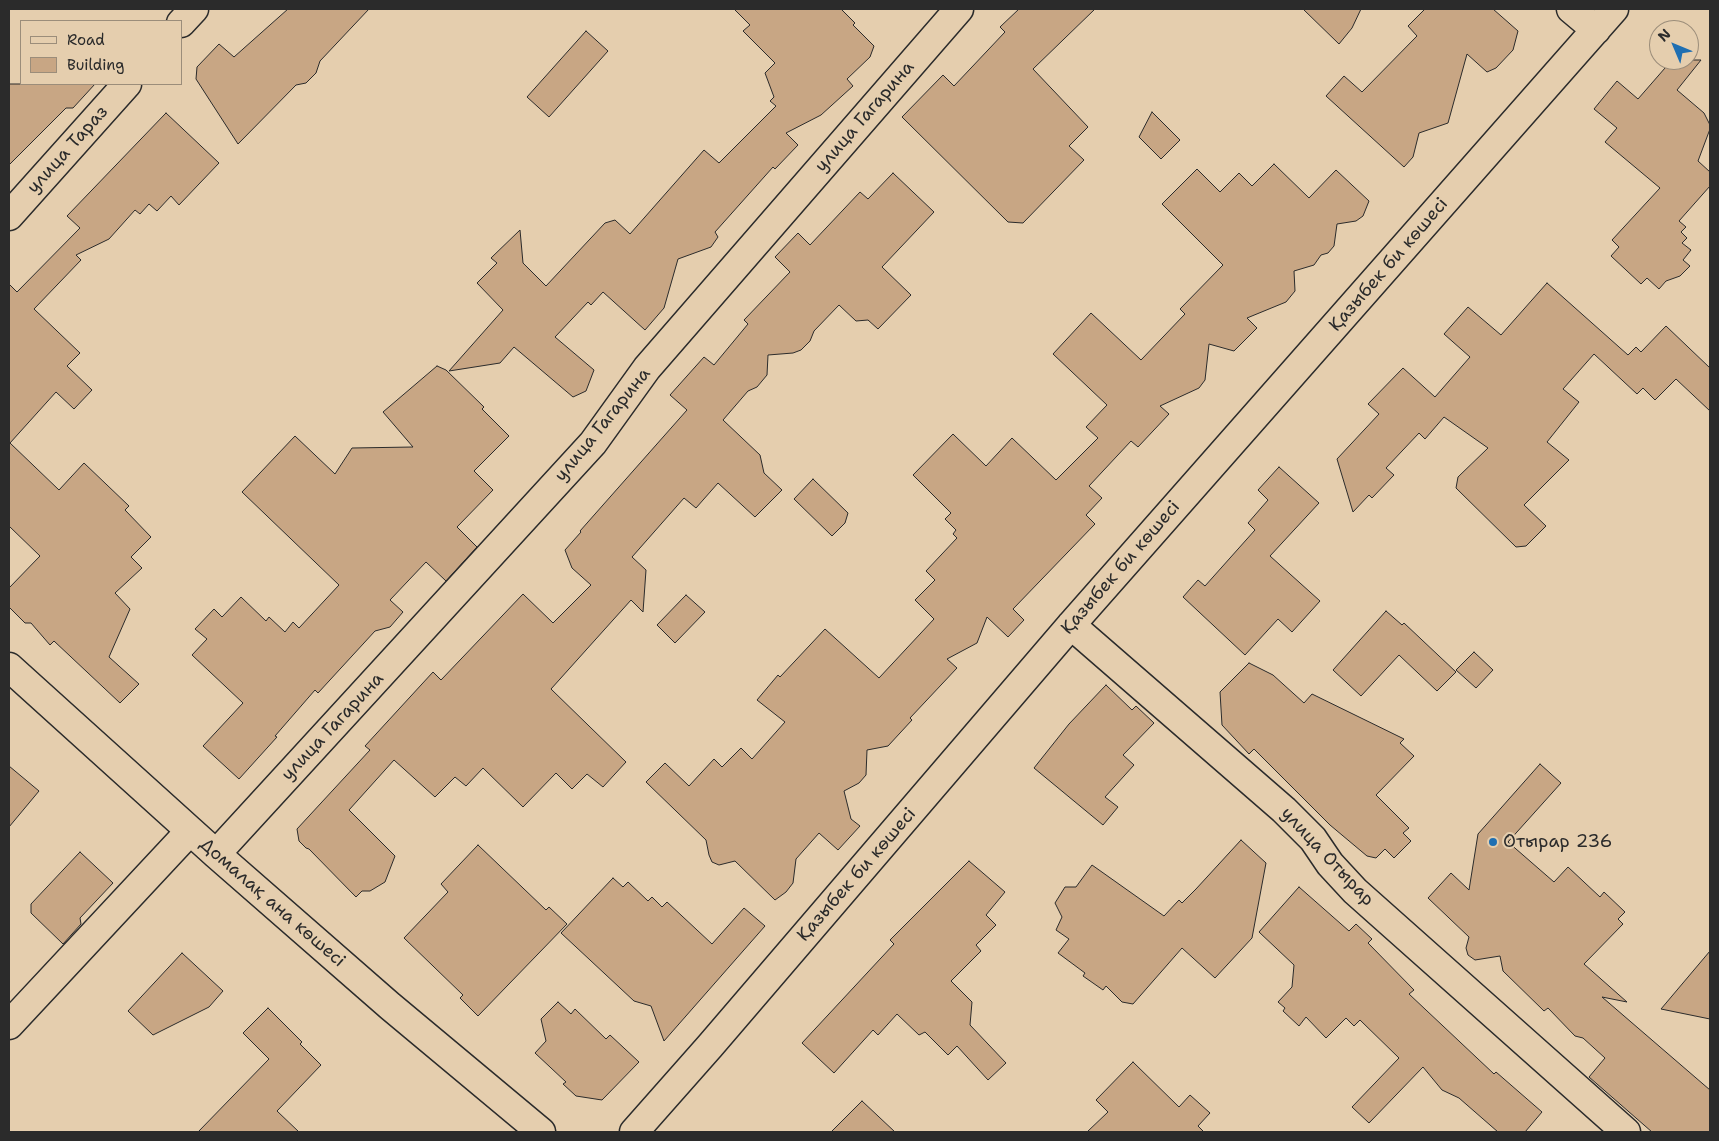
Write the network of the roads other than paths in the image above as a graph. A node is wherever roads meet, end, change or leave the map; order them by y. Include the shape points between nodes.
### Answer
1 (194, 9) edge
2 (959, 9) edge
3 (1571, 9) edge
4 (1614, 9) edge
5 (182, 22) edge
6 (1596, 30) junction
7 (126, 85) edge
8 (9, 216) edge
9 (1071, 625) junction
10 (9, 667) edge
11 (190, 831) junction
12 (216, 854) junction
13 (9, 1024) edge
14 (541, 1132) edge
15 (634, 1132) edge
16 (1626, 1132) edge

1 - 5 street
2 - 12 street, улица Гагарина via 648,368 593,443
3 - 6 street
4 - 6 street, Қазыбек би көшесі
6 - 9 street, Қазыбек би көшесі
7 - 8 street, улица Тараз
9 - 15 street, Қазыбек би көшесі
9 - 16 street, улица Отырар via 1284,810 1314,839 1330,864 1355,891
10 - 11 street, Домалақ ана көшесі
11 - 12 street, Домалақ ана көшесі
11 - 13 street
12 - 14 street, Домалақ ана көшесі

